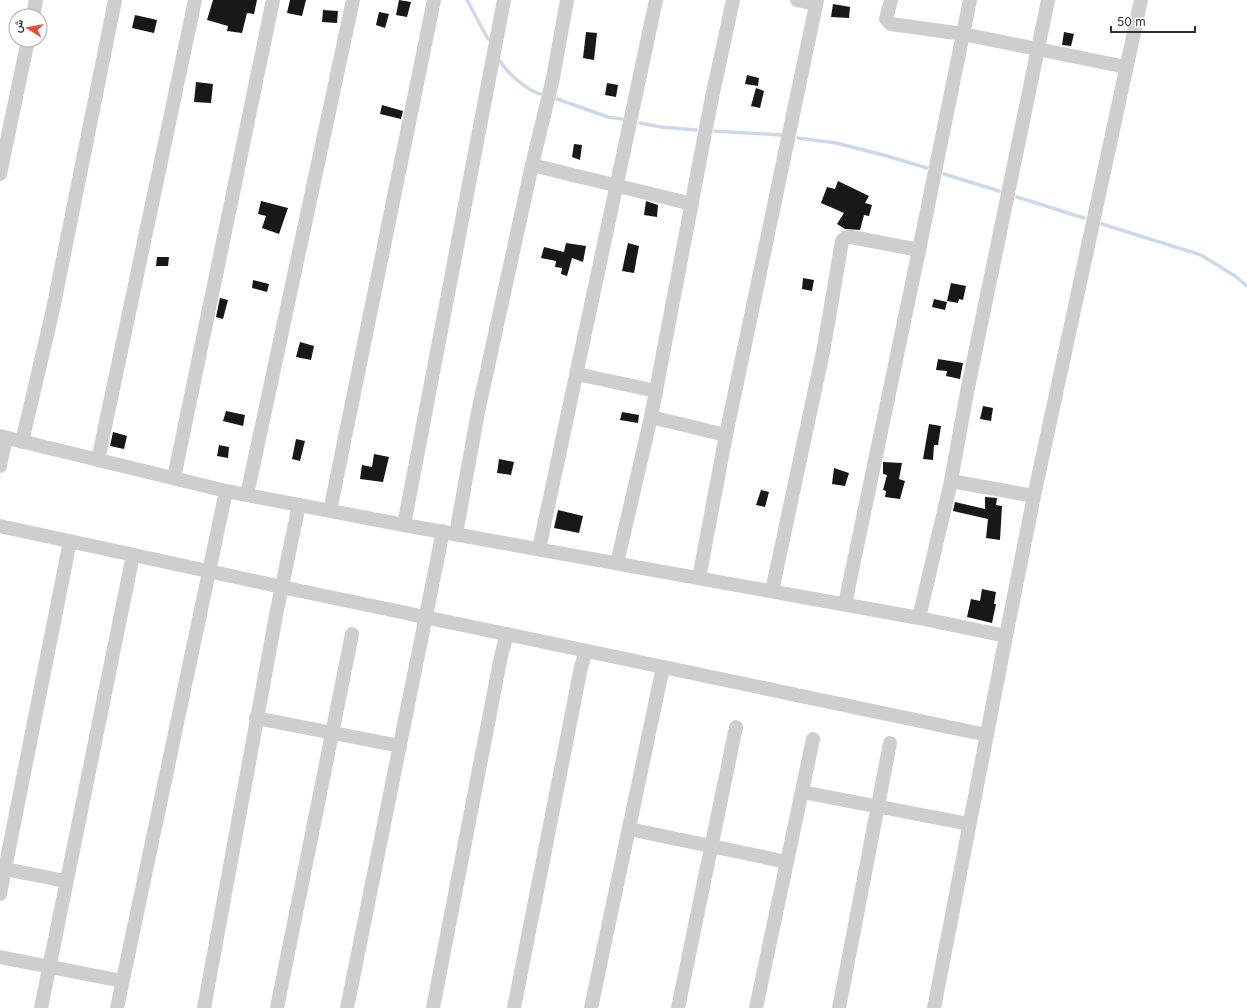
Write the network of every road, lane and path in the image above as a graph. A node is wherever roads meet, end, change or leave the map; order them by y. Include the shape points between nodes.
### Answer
1 (115, 0) edge
2 (195, 0) edge
3 (272, 0) edge
4 (354, 0) edge
5 (434, 0) edge
6 (504, 0) edge
7 (567, 0) edge
8 (656, 0) edge
9 (733, 0) edge
10 (797, 0) edge
11 (891, 0) edge
12 (970, 0) edge
13 (1048, 0) edge
14 (1141, 0) edge
15 (817, 2) edge
16 (963, 34) junction
17 (26, 48) edge
18 (1038, 49) junction
19 (1126, 66) junction
20 (532, 165) junction
21 (0, 174) edge
22 (617, 186) junction
23 (692, 204) junction
24 (919, 250) junction
25 (577, 374) junction
26 (656, 391) junction
27 (651, 417) junction
28 (726, 435) junction
29 (3, 437) edge
30 (22, 442) junction
31 (98, 460) junction
32 (0, 466) edge
33 (174, 478) junction
34 (951, 481) junction
35 (226, 491) junction
36 (247, 495) junction
37 (1034, 496) junction
38 (299, 505) junction
39 (330, 511) junction
40 (404, 525) junction
41 (0, 526) edge
42 (450, 532) junction
43 (70, 541) junction
44 (539, 549) junction
45 (133, 555) junction
46 (617, 563) junction
47 (209, 571) junction
48 (699, 578) junction
49 (282, 587) junction
50 (772, 591) junction
51 (845, 604) junction
52 (426, 617) junction
53 (920, 618) junction
54 (352, 634) dead end
55 (507, 634) junction
56 (1006, 636) junction
57 (586, 651) junction
58 (664, 667) junction
59 (256, 718) junction
60 (736, 727) dead end
61 (332, 733) junction
62 (987, 735) junction
63 (814, 739) dead end
64 (890, 743) dead end
65 (400, 746) junction
66 (802, 792) junction
67 (878, 807) junction
68 (969, 824) junction
69 (629, 829) junction
70 (711, 846) junction
71 (787, 862) junction
72 (2, 868) edge
73 (66, 881) junction
74 (0, 894) edge
75 (0, 957) edge
76 (49, 967) junction
77 (122, 981) junction
78 (41, 1008) edge
79 (117, 1008) edge
80 (204, 1008) edge
81 (277, 1008) edge
82 (347, 1008) edge
83 (433, 1008) edge
84 (514, 1008) edge
85 (591, 1008) edge
86 (678, 1008) edge
87 (756, 1008) edge
88 (839, 1008) edge
89 (934, 1008) edge

1 - 30 street
2 - 31 street
3 - 33 street
4 - 36 street
5 - 39 street
6 - 40 street
7 - 20 street via 553,78
8 - 22 street
9 - 23 street
10 - 15 street
11 - 16 street via 886,19 891,24
12 - 16 street
13 - 18 street
14 - 19 street
15 - 28 street
16 - 18 street
16 - 24 street
17 - 21 street
18 - 19 street
18 - 34 street
19 - 37 street
20 - 22 street
20 - 42 street
22 - 23 street
22 - 25 street
23 - 26 street
24 - 50 street via 851,237 846,237 842,241 824,347
24 - 51 street
25 - 26 street
25 - 44 street
26 - 27 street
27 - 28 street
27 - 46 street
28 - 48 street
29 - 30 street
29 - 32 street
30 - 31 street
31 - 33 street
33 - 35 street
34 - 37 street
34 - 53 street
35 - 36 street
35 - 47 street
36 - 38 street
37 - 56 street
38 - 39 street
38 - 49 street
39 - 40 street
40 - 42 street
41 - 43 street
42 - 44 street
42 - 52 street
43 - 45 street
43 - 72 street
44 - 46 street
45 - 47 street
45 - 73 street
46 - 48 street
47 - 49 street
47 - 77 street
48 - 50 street
49 - 52 street
49 - 59 street
50 - 51 street
51 - 53 street
52 - 55 street
52 - 65 street
53 - 56 street
54 - 61 street
55 - 57 street
55 - 83 street
56 - 62 street
57 - 58 street
57 - 84 street
58 - 62 street
58 - 69 street
59 - 61 street
59 - 80 street
60 - 70 street
61 - 65 street
61 - 81 street
62 - 68 street
63 - 66 street
64 - 67 street
65 - 82 street
66 - 67 street
66 - 71 street
67 - 68 street
67 - 88 street
68 - 89 street
69 - 70 street
69 - 85 street
70 - 71 street
70 - 86 street
71 - 87 street
72 - 73 street
72 - 74 street
73 - 76 street
75 - 76 street
76 - 77 street
76 - 78 street
77 - 79 street

